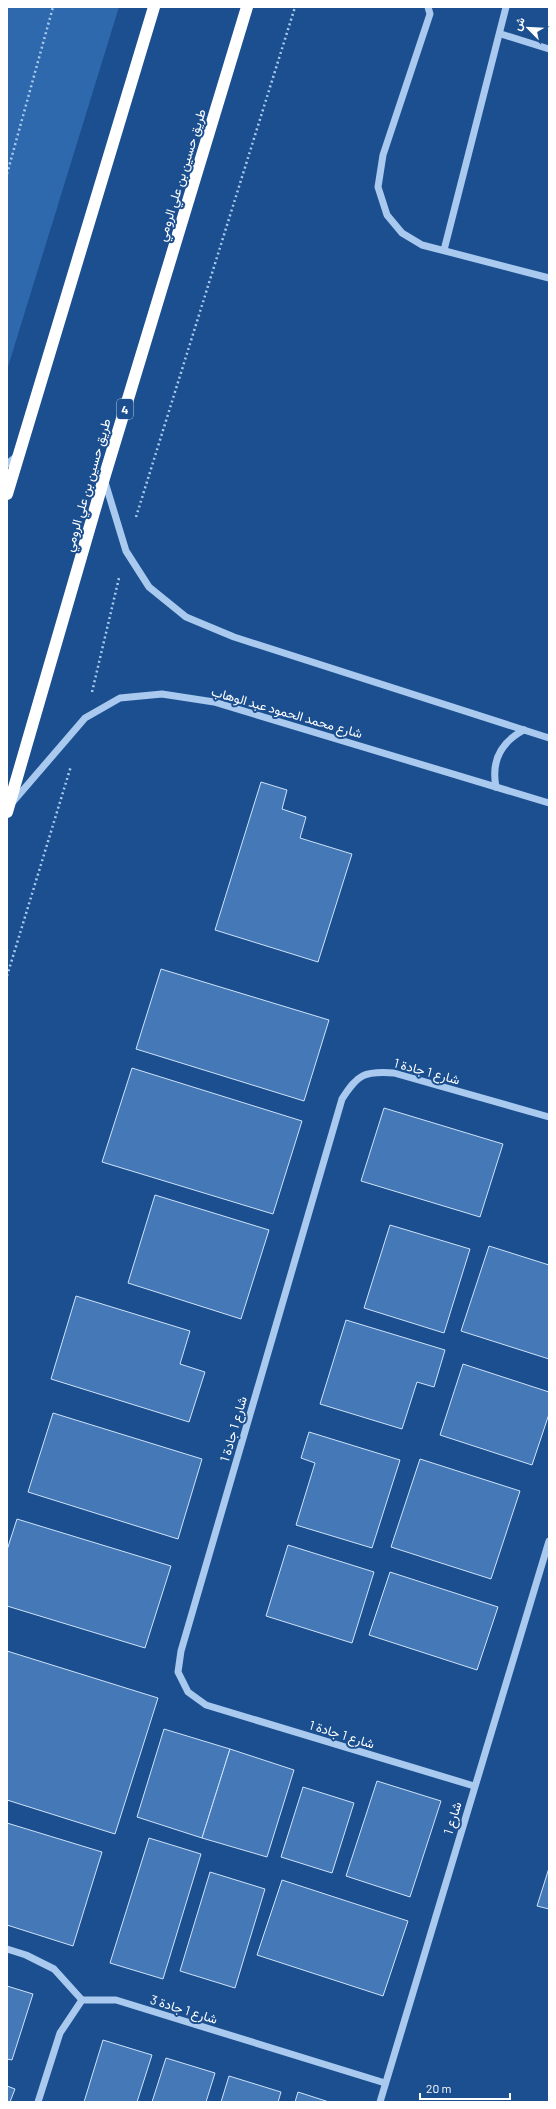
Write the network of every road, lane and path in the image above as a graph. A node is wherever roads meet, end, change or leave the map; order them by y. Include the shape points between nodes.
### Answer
1 (53, 7) edge
2 (154, 7) edge
3 (247, 7) edge
4 (295, 7) edge
5 (428, 7) edge
6 (506, 7) edge
7 (501, 34) junction
8 (549, 49) edge
9 (7, 174) edge
10 (444, 250) junction
11 (549, 278) edge
12 (19, 454) junction
13 (7, 464) edge
14 (104, 478) junction
15 (7, 494) edge
16 (126, 550) junction
17 (85, 718) junction
18 (524, 730) junction
19 (549, 738) edge
20 (72, 764) dead end
21 (496, 787) junction
22 (549, 804) edge
23 (8, 810) edge
24 (7, 976) edge
25 (549, 1117) edge
26 (549, 1541) edge
27 (474, 1786) junction
28 (7, 1949) edge
29 (82, 2000) junction
30 (385, 2083) junction
31 (38, 2102) edge
32 (380, 2102) edge

1 - 9 path
2 - 12 highway
3 - 14 highway, طريق حسين بن علي الرومي / 4
4 - 16 path
5 - 10 street via 430,14 383,155 378,187 387,215 402,234 422,245
6 - 7 street
7 - 8 street
7 - 10 street
10 - 11 street
12 - 13 street
12 - 15 highway
14 - 16 street
14 - 23 highway, طريق حسين بن علي الرومي / 4
16 - 17 path
16 - 18 street via 148,587 186,617 234,637
17 - 21 street, شارع محمد الحمود عبد الوهاب via 120,698 162,694 214,702
17 - 23 street, شارع محمد الحمود عبد الوهاب
18 - 19 street
18 - 21 street via 514,735 499,752 494,770
20 - 24 path
21 - 22 street, شارع محمد الحمود عبد الوهاب
25 - 27 street, شارع 1 جادة 1 via 394,1073 373,1072 353,1081 342,1098 181,1651 178,1672 188,1692 206,1705
26 - 27 street, شارع 1
27 - 30 street, شارع 1
28 - 29 street via 54,1969
29 - 30 street, شارع 1 جادة 3 via 116,2000
29 - 31 street via 60,2033
30 - 32 street, شارع 1

